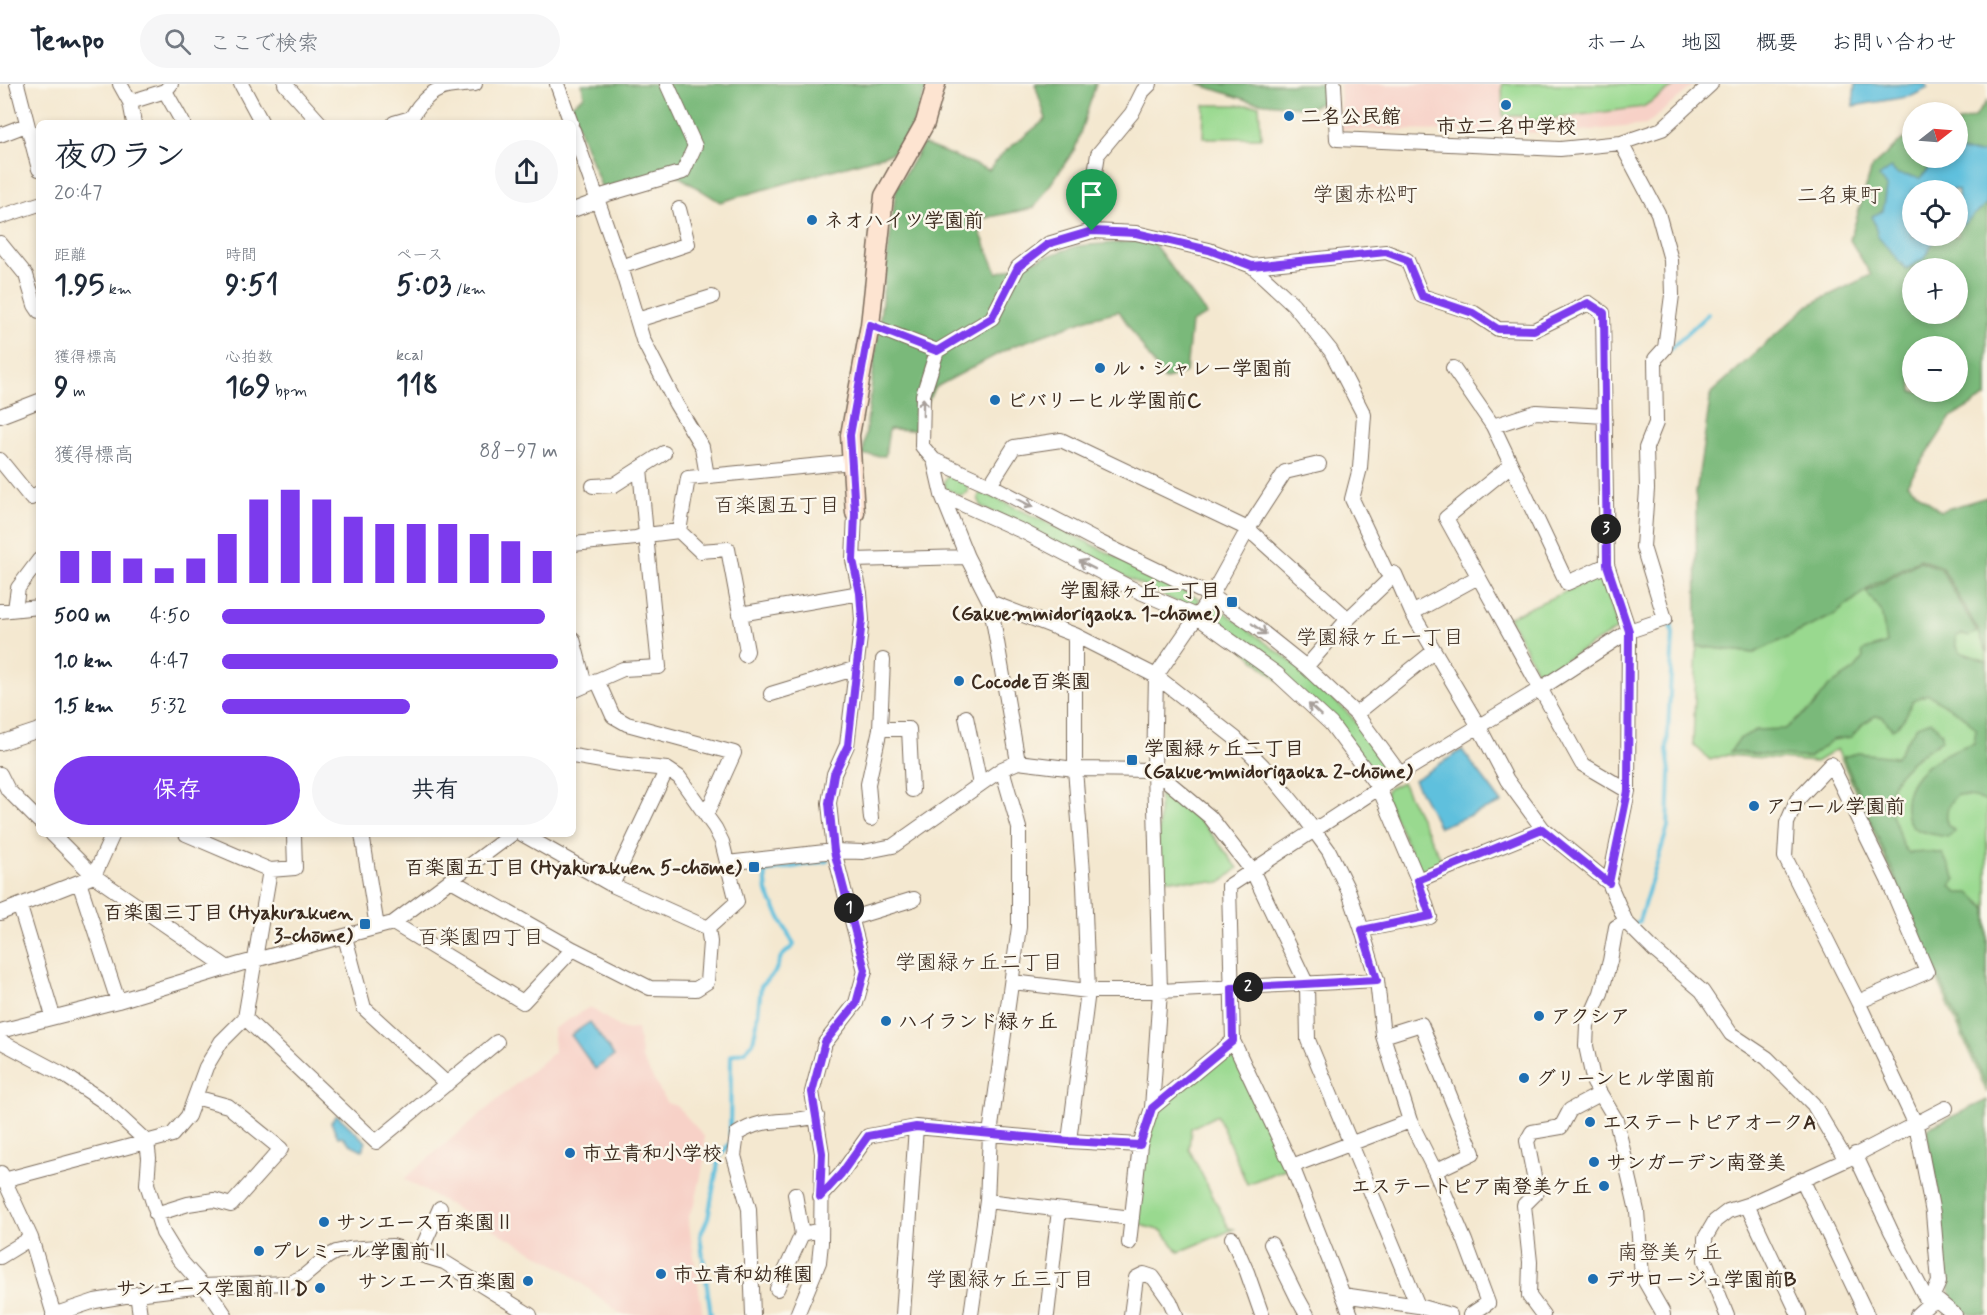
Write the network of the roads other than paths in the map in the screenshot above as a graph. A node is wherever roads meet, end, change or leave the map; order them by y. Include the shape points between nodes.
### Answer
1 (17, 84) edge
2 (120, 84) edge
3 (241, 84) edge
4 (285, 84) edge
5 (475, 84) edge
6 (557, 84) edge
7 (667, 84) edge
8 (936, 84) edge
9 (1150, 84) edge
10 (1334, 84) edge
11 (1711, 84) edge
12 (168, 88) edge
13 (130, 102) junction
14 (133, 120) edge
15 (182, 120) edge
16 (260, 120) edge
17 (317, 120) edge
18 (412, 120) edge
19 (570, 120) edge
20 (26, 125) junction
21 (0, 135) edge
22 (576, 139) edge
23 (1621, 143) junction
24 (36, 159) edge
25 (597, 201) junction
26 (36, 205) edge
27 (576, 209) edge
28 (679, 209) dead end
29 (0, 217) edge
30 (1092, 231) junction
31 (0, 243) edge
32 (1252, 266) junction
33 (621, 267) junction
34 (33, 272) edge
35 (712, 297) dead end
36 (36, 306) edge
37 (637, 320) junction
38 (870, 325) junction
39 (937, 351) junction
40 (1453, 368) dead end
41 (36, 402) edge
42 (0, 416) edge
43 (1605, 416) junction
44 (1493, 426) junction
45 (664, 453) dead end
46 (0, 460) edge
47 (934, 460) junction
48 (852, 462) junction
49 (1319, 464) dead end
50 (1511, 465) junction
51 (640, 468) junction
52 (707, 476) junction
53 (990, 485) junction
54 (593, 486) dead end
55 (36, 495) edge
56 (942, 495) junction
57 (855, 513) joint
58 (1248, 529) junction
59 (679, 531) junction
60 (646, 535) junction
61 (576, 544) edge
62 (967, 557) junction
63 (853, 560) junction
64 (36, 564) edge
65 (1607, 565) junction
66 (1395, 574) junction
67 (1478, 577) junction
68 (860, 593) junction
69 (1211, 596) junction
70 (990, 602) junction
71 (36, 607) edge
72 (15, 609) junction
73 (0, 611) edge
74 (740, 614) junction
75 (1412, 614) junction
76 (1196, 616) junction
77 (1348, 619) junction
78 (1629, 631) junction
79 (1075, 635) junction
80 (576, 651) edge
81 (1433, 652) junction
82 (745, 655) dead end
83 (883, 660) dead end
84 (857, 668) junction
85 (1306, 668) junction
86 (1156, 676) junction
87 (585, 686) edge
88 (1540, 689) junction
89 (771, 694) dead end
90 (1356, 714) junction
91 (966, 717) dead end
92 (1478, 725) junction
93 (880, 729) junction
94 (36, 730) edge
95 (0, 743) edge
96 (861, 747) junction
97 (576, 757) edge
98 (1018, 762) junction
99 (667, 769) junction
100 (1002, 769) junction
101 (1075, 769) junction
102 (1154, 770) junction
103 (0, 774) edge
104 (1400, 774) junction
105 (980, 784) junction
106 (1378, 788) junction
107 (912, 790) dead end
108 (1628, 791) junction
109 (4, 793) edge
110 (706, 815) junction
111 (36, 819) edge
112 (871, 819) dead end
113 (1542, 829) junction
114 (1314, 831) junction
115 (55, 837) edge
116 (112, 837) edge
117 (193, 837) edge
118 (294, 837) edge
119 (362, 837) edge
120 (527, 837) edge
121 (494, 839) edge
122 (834, 851) junction
123 (727, 863) junction
124 (270, 870) junction
125 (1253, 872) junction
126 (94, 876) junction
127 (451, 880) junction
128 (1418, 880) junction
129 (79, 882) junction
130 (1609, 883) junction
131 (612, 885) junction
132 (914, 899) dead end
133 (20, 907) junction
134 (0, 913) edge
135 (852, 918) junction
136 (1626, 922) junction
137 (393, 923) junction
138 (377, 927) junction
139 (708, 928) junction
140 (1362, 930) junction
141 (345, 937) junction
142 (573, 949) junction
143 (256, 961) junction
144 (228, 968) junction
145 (1377, 980) junction
146 (1013, 982) junction
147 (1307, 985) junction
148 (1232, 988) junction
149 (1088, 991) junction
150 (1160, 991) junction
151 (118, 1001) junction
152 (1858, 1002) junction
153 (52, 1016) junction
154 (245, 1018) junction
155 (0, 1031) edge
156 (1383, 1036) junction
157 (0, 1041) edge
158 (1233, 1041) junction
159 (497, 1042) dead end
160 (447, 1084) junction
161 (1600, 1094) junction
162 (195, 1097) junction
163 (1152, 1108) junction
164 (1946, 1108) dead end
165 (817, 1116) junction
166 (1410, 1121) junction
167 (1916, 1125) junction
168 (916, 1127) junction
169 (990, 1134) junction
170 (1069, 1141) junction
171 (147, 1143) junction
172 (1352, 1143) junction
173 (1140, 1145) junction
174 (1851, 1157) junction
175 (1292, 1166) junction
176 (1435, 1171) junction
177 (2, 1178) edge
178 (1802, 1179) junction
179 (795, 1194) dead end
180 (820, 1197) junction
181 (987, 1201) junction
182 (1747, 1205) junction
183 (440, 1208) dead end
184 (1059, 1210) junction
185 (156, 1214) junction
186 (1132, 1218) junction
187 (821, 1230) junction
188 (802, 1233) junction
189 (31, 1238) junction
190 (1232, 1238) dead end
191 (1129, 1243) dead end
192 (1271, 1244) dead end
193 (420, 1253) junction
194 (0, 1257) edge
195 (202, 1286) junction
196 (777, 1289) dead end
197 (137, 1294) junction
198 (1343, 1295) junction
199 (1929, 1305) junction
200 (1418, 1306) junction
201 (54, 1315) edge
202 (140, 1315) edge
203 (225, 1315) edge
204 (530, 1315) edge
205 (753, 1315) edge
206 (797, 1315) edge
207 (903, 1315) edge
208 (971, 1315) edge
209 (1047, 1315) edge
210 (1131, 1315) edge
211 (1176, 1315) edge
212 (1262, 1315) edge
213 (1307, 1315) edge
214 (1351, 1315) edge
215 (1450, 1315) edge
216 (1470, 1315) edge
217 (1543, 1315) edge
218 (1663, 1315) edge
219 (1727, 1315) edge
220 (1799, 1315) edge
221 (1867, 1315) edge
222 (1917, 1315) edge
223 (1954, 1315) edge

1 - 20 street
2 - 13 street
3 - 16 street
4 - 17 street
5 - 18 street via 446,85 428,93
6 - 19 street
7 - 25 street via 695,147 683,172 601,196
8 - 38 street via 925,123 884,196
9 - 30 street via 1132,113 1098,153
10 - 23 street via 1337,139 1560,148
11 - 23 street via 1662,129
12 - 13 street
12 - 15 street
13 - 14 street
20 - 21 street
20 - 24 street
22 - 25 street
23 - 78 street via 1658,213 1671,260 1672,295 1665,348 1655,359 1656,423 1646,448 1643,547 1665,619
25 - 27 street
25 - 33 street
26 - 29 street
28 - 33 street via 688,244
30 - 32 street via 1136,233 1209,250
30 - 39 street via 1048,244 1018,267 992,318
31 - 34 street
32 - 43 street via 1386,252 1407,260 1422,296 1473,313 1498,329 1534,330 1588,303 1604,313
32 - 66 street via 1293,304 1331,351 1364,415 1360,468 1352,499 1386,571
33 - 37 street
34 - 36 street
35 - 37 street
37 - 52 street via 642,340 702,447
38 - 39 street
38 - 48 street via 850,435
47 -> 39 street via 922,446 923,395
40 - 44 street
41 - 42 street
43 - 44 street via 1536,412
43 - 65 street
44 - 50 street
45 - 51 street
46 - 55 street via 31,498
47 - 53 street
47 - 56 street
48 - 52 street
48 - 57 street
49 - 58 street via 1285,472
50 - 65 street via 1567,583
50 - 67 street via 1446,518
51 - 54 street via 614,486
51 - 60 street
52 - 59 street via 688,478
53 - 58 street via 1014,447 1061,440
53 -> 69 street
56 - 62 street
76 -> 56 street
57 - 63 street
58 - 69 street
58 - 77 street
59 - 60 street
59 - 74 street via 700,551 728,549
60 - 61 street
60 - 87 street via 659,667 623,669
62 - 63 street
62 - 70 street
63 - 68 street
64 - 72 street via 18,588
65 - 78 street
66 - 75 street
66 - 77 street
67 - 75 street
67 - 88 street
68 - 74 street
68 - 84 street via 862,620
69 - 76 street
69 -> 85 street
70 - 79 street
70 - 98 street
71 - 72 street
72 - 73 street
74 - 82 street
75 - 81 street
76 - 86 street
106 -> 76 street via 1331,724 1277,674
77 - 85 street
78 - 88 street
78 - 108 street
79 - 86 street
79 - 101 street
80 - 87 street
81 - 90 street
81 - 92 street
83 - 93 street
84 - 89 street
84 - 96 street
85 - 90 street
86 - 102 street
86 - 114 street via 1235,738 1270,774
87 - 110 street via 613,716 627,724 734,753
88 - 92 street
88 - 108 street via 1582,764
90 - 104 street
91 - 105 street
92 - 104 street
92 - 113 street via 1507,780
93 - 96 street
93 - 107 street via 909,729
94 - 95 street
96 - 112 street via 873,768 868,784
96 - 122 street via 834,774 829,803
97 - 99 street
98 - 100 street
98 - 101 street
99 - 110 street via 679,777
99 - 131 street
100 - 105 street
100 - 146 street via 1019,828 1019,927
101 - 102 street
101 - 149 street
102 - 125 street via 1210,817
102 - 150 street
103 - 109 street
104 - 106 street
105 - 122 street via 893,846 863,852
106 - 114 street
106 - 128 street
108 - 130 street
109 - 111 street
110 - 123 street via 722,842
113 - 128 street
113 - 130 street
114 - 125 street
114 - 140 street via 1329,851 1349,892
115 - 126 street
116 - 126 street
117 - 124 street
118 - 124 street via 294,867
119 - 138 street
120 - 131 street
121 - 127 street
122 - 123 street
122 - 135 street
123 - 139 street via 737,902
124 - 143 street
125 - 147 street
125 - 148 street via 1229,886
126 - 129 street
126 - 144 street
127 - 137 street
127 - 142 street
128 - 140 street via 1430,916
129 - 133 street
129 - 151 street
130 - 136 street
131 - 139 street
132 - 135 street
133 - 134 street
133 - 153 street
135 - 165 street via 865,970 856,1004 825,1042 812,1092
136 - 161 street via 1616,927 1601,993 1587,1025 1586,1046
136 - 174 street via 1702,991 1731,1034 1767,1058 1813,1104
137 - 138 street
137 - 142 street via 524,1002
138 - 141 street
139 - 142 street via 706,982 696,990 650,988
140 - 145 street
141 - 143 street
141 - 160 street via 364,1008
143 - 144 street
143 - 154 street
144 - 151 street
145 - 147 street
145 - 156 street
146 - 149 street
146 - 169 street
147 - 148 street
147 - 172 street via 1308,1040
148 - 150 street
148 - 158 street
149 - 150 street
149 - 170 street
150 - 163 street
151 - 153 street
152 - 152 street via 1785,857 1787,824 1797,800 1831,764 1888,880 1927,972
152 - 167 street
153 - 155 street
154 - 160 street via 376,1142
154 - 162 street via 220,1042
156 - 166 street
156 - 176 street via 1421,1024 1473,1153
157 - 171 street via 103,1101
158 - 163 street
158 - 175 street
159 - 160 street
161 - 217 street via 1570,1110 1562,1127 1532,1132 1527,1141 1537,1192 1524,1205 1529,1296
161 - 218 street via 1616,1120 1638,1211 1642,1276
162 - 171 street via 188,1116 172,1135
162 - 185 street via 228,1106 281,1149 231,1204 214,1200
163 - 173 street
164 - 167 street
165 - 180 street via 822,1153
165 - 205 street via 800,1121 771,1120 737,1134 734,1156 749,1209
166 - 172 street
166 - 176 street
167 - 174 street
167 - 199 street via 1933,1213 1939,1282
168 - 169 street
168 - 180 street via 868,1136
168 - 207 street
169 - 170 street
169 - 181 street
170 - 173 street
171 - 177 street
171 - 185 street via 147,1184
172 - 175 street
172 - 200 street
173 - 186 street
174 - 178 street
174 - 199 street
175 - 198 street
176 - 216 street via 1488,1303
177 - 189 street
178 - 182 street
178 - 221 street
179 - 188 street
180 - 187 street
181 - 184 street
181 - 208 street
182 - 219 street via 1728,1211 1715,1221 1705,1238 1704,1260
182 - 220 street
183 - 193 street
184 - 186 street
184 - 209 street
185 - 195 street via 179,1259
186 - 191 street
187 - 188 street
187 - 206 street via 819,1262
188 - 196 street
189 - 194 street
189 - 201 street
190 - 212 street
192 - 213 street
193 - 195 street via 392,1246 349,1249 327,1257 289,1283
193 - 204 street via 444,1263
195 - 197 street
195 - 203 street
197 - 201 street via 95,1301
197 - 202 street
198 - 200 street
198 - 214 street
199 - 222 street
199 - 223 street via 1938,1301
200 - 215 street
210 - 211 street via 1136,1278 1144,1274 1154,1277

